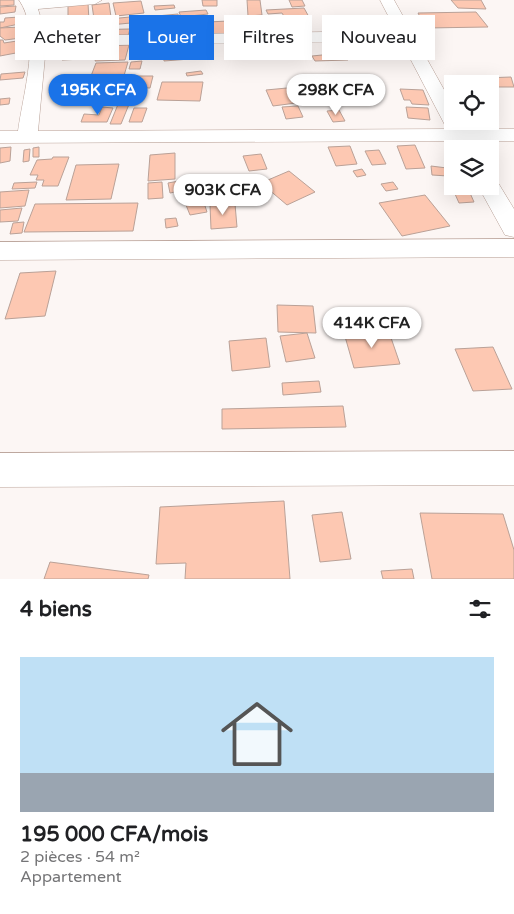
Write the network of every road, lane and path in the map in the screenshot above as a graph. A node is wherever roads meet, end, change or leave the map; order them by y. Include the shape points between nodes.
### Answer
1 (95, 0) edge
2 (387, 0) edge
3 (28, 2) edge
4 (32, 15) edge
5 (396, 15) edge
6 (322, 37) edge
7 (119, 40) edge
8 (37, 60) edge
9 (420, 60) edge
10 (514, 135) edge
11 (0, 136) edge
12 (27, 136) junction
13 (462, 140) edge
14 (478, 140) edge
15 (444, 142) edge
16 (494, 195) edge
17 (514, 229) edge
18 (514, 248) edge
19 (0, 251) edge
20 (514, 468) edge
21 (0, 470) edge

1 - 3 street
2 - 5 street
3 - 4 street
6 - 7 street
8 - 12 street
9 - 13 street
10 - 14 street
11 - 12 street
12 - 15 street
16 - 17 street
18 - 19 street
20 - 21 street

